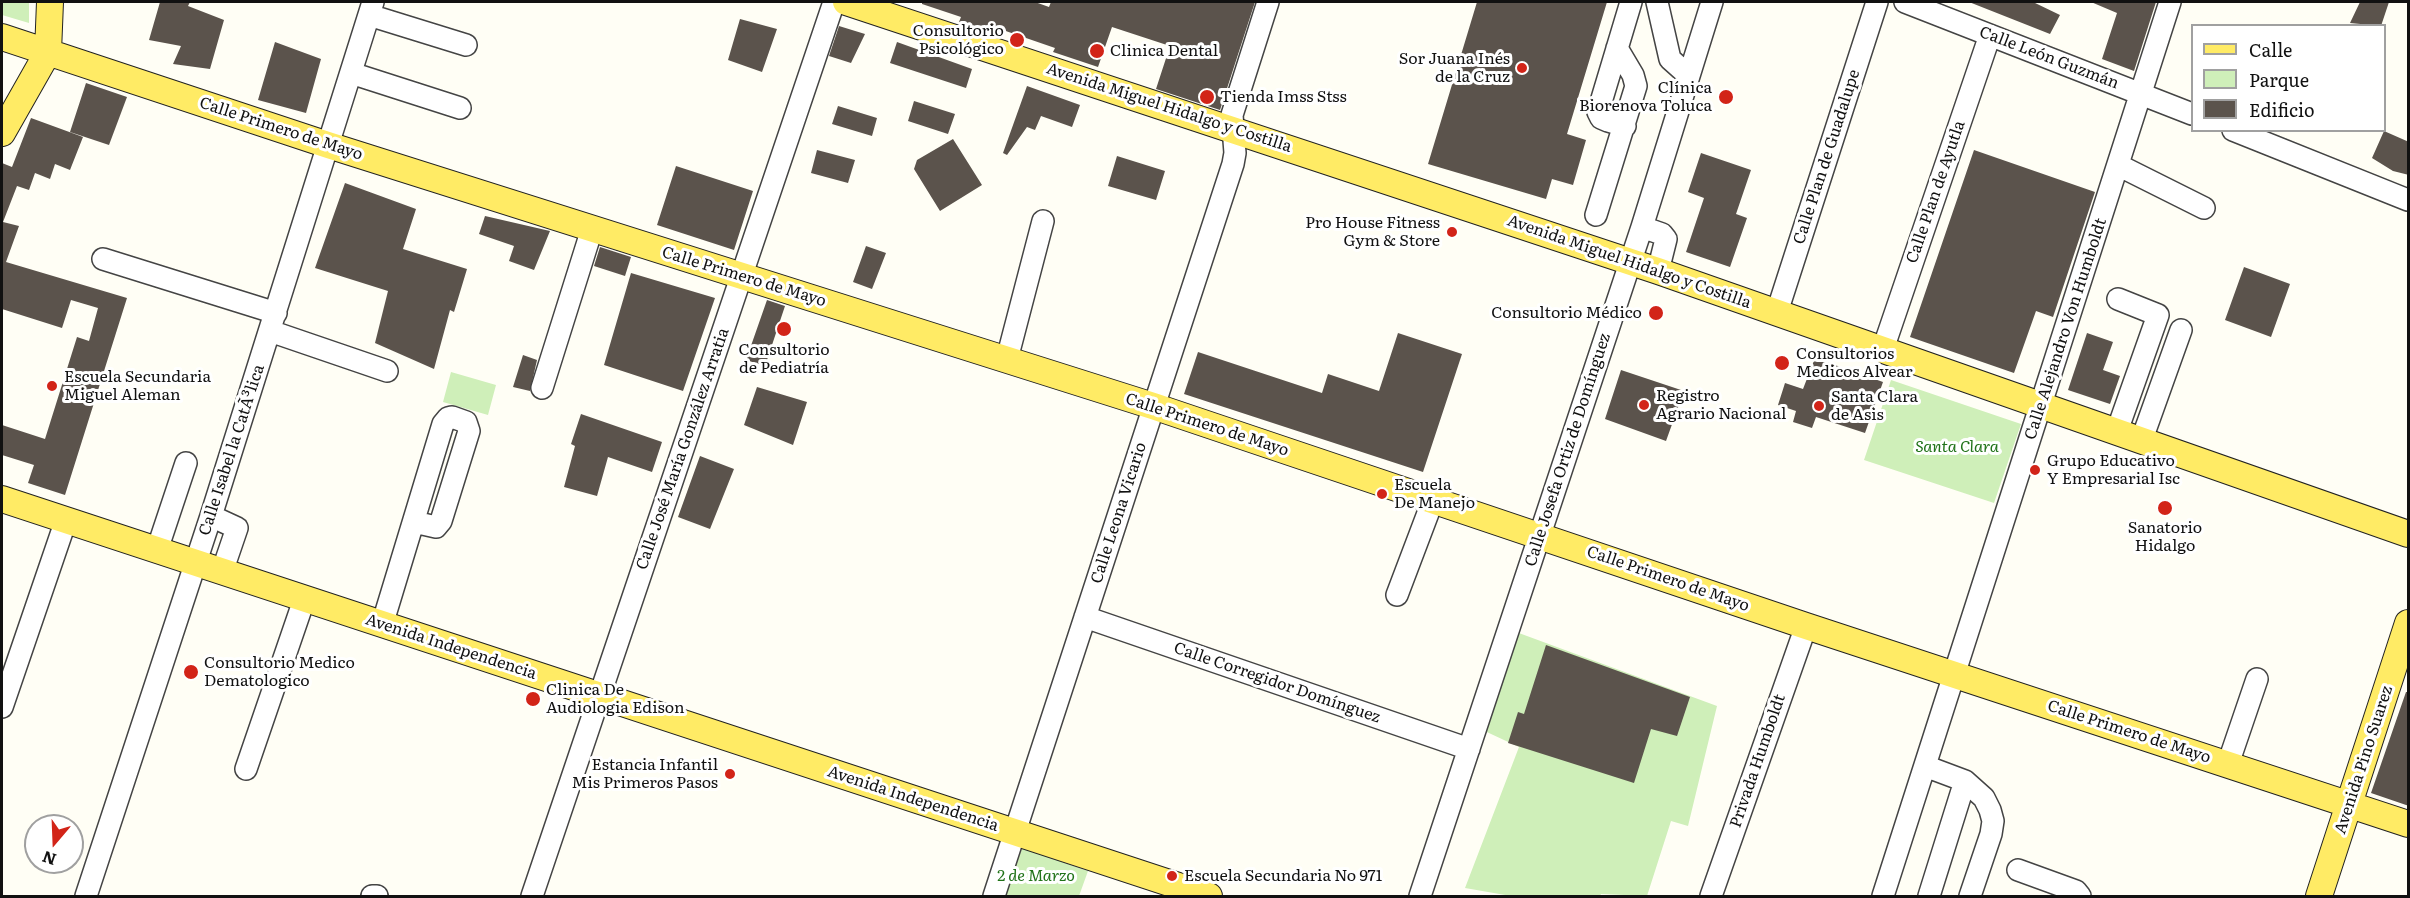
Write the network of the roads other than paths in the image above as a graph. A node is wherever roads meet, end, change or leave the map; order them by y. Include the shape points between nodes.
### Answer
1 (50, 2) edge
2 (834, 2) edge
3 (846, 2) edge
4 (1268, 2) edge
5 (1631, 2) edge
6 (1657, 2) edge
7 (1712, 2) edge
8 (1876, 2) edge
9 (1905, 2) edge
10 (2170, 2) edge
11 (371, 8) edge
12 (1990, 35) junction
13 (2, 37) edge
14 (466, 45) dead end
15 (1617, 48) junction
16 (48, 52) junction
17 (351, 73) junction
18 (1689, 76) junction
19 (2141, 94) junction
20 (460, 108) dead end
21 (2191, 113) edge
22 (1625, 126) junction
23 (1232, 128) junction
24 (2238, 132) edge
25 (2, 133) edge
26 (328, 145) junction
27 (2118, 165) junction
28 (2409, 200) edge
29 (2204, 208) dead end
30 (1596, 215) dead end
31 (1043, 221) dead end
32 (1642, 227) junction
33 (592, 229) junction
34 (102, 259) dead end
35 (1630, 262) junction
36 (1658, 271) junction
37 (741, 277) junction
38 (2118, 299) dead end
39 (1777, 312) junction
40 (273, 322) junction
41 (2181, 330) dead end
42 (1883, 349) junction
43 (1007, 359) junction
44 (387, 370) dead end
45 (542, 388) dead end
46 (2042, 404) junction
47 (1153, 406) junction
48 (2117, 431) junction
49 (2142, 439) junction
50 (186, 463) dead end
51 (2, 499) edge
52 (1433, 500) junction
53 (66, 520) junction
54 (414, 522) dead end
55 (208, 526) junction
56 (2409, 534) edge
57 (1539, 536) junction
58 (157, 550) junction
59 (196, 563) junction
60 (222, 572) junction
61 (1397, 595) dead end
62 (301, 609) junction
63 (1085, 617) junction
64 (2409, 623) edge
65 (382, 625) junction
66 (1806, 626) junction
67 (1953, 675) junction
68 (2257, 679) dead end
69 (599, 695) junction
70 (2, 707) edge
71 (1469, 749) junction
72 (2228, 764) junction
73 (1925, 766) junction
74 (246, 769) dead end
75 (1965, 781) junction
76 (2349, 804) junction
77 (2409, 824) edge
78 (1014, 832) junction
79 (2018, 870) dead end
80 (86, 897) edge
81 (372, 897) edge
82 (377, 897) edge
83 (532, 897) edge
84 (994, 897) edge
85 (1209, 897) edge
86 (1420, 897) edge
87 (1711, 897) edge
88 (1883, 897) edge
89 (1929, 897) edge
90 (1970, 897) edge
91 (2080, 897) edge
92 (2319, 897) edge

1 - 16 main road
2 - 37 street, Calle José María González Arratia
3 - 23 main road, Avenida Miguel Hidalgo y Costilla
4 - 23 street, Calle Leona Vicario via 1235,101
5 - 15 street
6 - 18 street via 1670,59
7 - 18 street, Calle Josefa Ortiz de Domínguez
8 - 39 street, Calle Plan de Guadalupe
9 - 12 street, Calle León Guzmán
10 - 19 street, Calle Alejandro Von Humboldt
11 - 14 street
11 - 17 street, Calle Isabel la CatÃ³lica
12 - 19 street, Calle León Guzmán
12 - 42 street, Calle Plan de Ayutla
13 - 16 main road, Calle Primero de Mayo
15 - 22 street via 1636,86
15 - 22 street via 1598,112 1601,118
16 - 25 main road
16 - 26 main road, Calle Primero de Mayo
17 - 20 street
17 - 26 street, Calle Isabel la CatÃ³lica
18 - 32 street, Calle Josefa Ortiz de Domínguez
19 - 21 street, Calle León Guzmán
19 - 27 street, Calle Alejandro Von Humboldt
22 - 30 street
23 - 35 main road, Avenida Miguel Hidalgo y Costilla
23 - 47 street, Calle Leona Vicario via 1233,164
24 - 28 street
26 - 33 main road, Calle Primero de Mayo
26 - 40 street, Calle Isabel la CatÃ³lica
27 - 29 street
27 - 46 street, Calle Alejandro Von Humboldt
31 - 43 street
32 - 35 street, Calle Josefa Ortiz de Domínguez
32 - 36 street via 1666,239
33 - 37 main road, Calle Primero de Mayo
33 - 45 street
34 - 40 street
35 - 36 main road, Avenida Miguel Hidalgo y Costilla
35 - 57 street, Calle Josefa Ortiz de Domínguez
36 - 39 main road, Avenida Miguel Hidalgo y Costilla
37 - 43 main road, Calle Primero de Mayo
37 - 69 street, Calle José María González Arratia
38 - 48 street via 2158,315
39 - 42 main road, Avenida Miguel Hidalgo y Costilla
40 - 44 street
40 - 55 street, Calle Isabel la CatÃ³lica
41 - 49 street
42 - 46 main road, Avenida Miguel Hidalgo y Costilla
43 - 47 main road, Calle Primero de Mayo
46 - 48 main road, Avenida Miguel Hidalgo y Costilla
46 - 67 street, Calle Alejandro Von Humboldt
47 - 52 main road, Calle Primero de Mayo
47 - 63 street, Calle Leona Vicario
48 - 49 main road, Avenida Miguel Hidalgo y Costilla
49 - 56 main road, Avenida Miguel Hidalgo y Costilla
50 - 58 street
51 - 53 main road, Avenida Independencia
52 - 57 main road, Calle Primero de Mayo
52 - 61 street
53 - 58 main road, Avenida Independencia
53 - 70 street
54 - 65 street
55 - 59 street, Calle Isabel la CatÃ³lica
55 - 60 street via 236,525
57 - 66 main road, Calle Primero de Mayo
57 - 71 street, Calle Josefa Ortiz de Domínguez
58 - 59 main road, Avenida Independencia
59 - 60 main road, Avenida Independencia
59 - 80 street, Calle Isabel la CatÃ³lica
60 - 62 main road, Avenida Independencia
62 - 65 main road, Avenida Independencia
62 - 74 street
63 - 71 street, Calle Corregidor Domínguez
63 - 78 street, Calle Leona Vicario
64 - 76 main road, Avenida Pino Suarez
65 - 69 main road, Avenida Independencia
66 - 67 main road, Calle Primero de Mayo
66 - 87 street, Privada Humboldt
67 - 72 main road, Calle Primero de Mayo
67 - 73 street, Calle Alejandro Von Humboldt
68 - 72 street
69 - 78 main road, Avenida Independencia
69 - 83 street, Calle José María González Arratia
71 - 86 street, Calle Josefa Ortiz de Domínguez
72 - 76 main road, Calle Primero de Mayo
73 - 75 street
73 - 88 street, Calle Alejandro Von Humboldt
75 - 89 street
75 - 90 street via 1984,798 1993,821
76 - 77 main road, Calle Primero de Mayo
76 - 92 main road, Avenida Pino Suarez
78 - 84 street, Calle Leona Vicario
78 - 85 main road, Avenida Independencia
79 - 91 street via 2076,891
81 - 82 street

